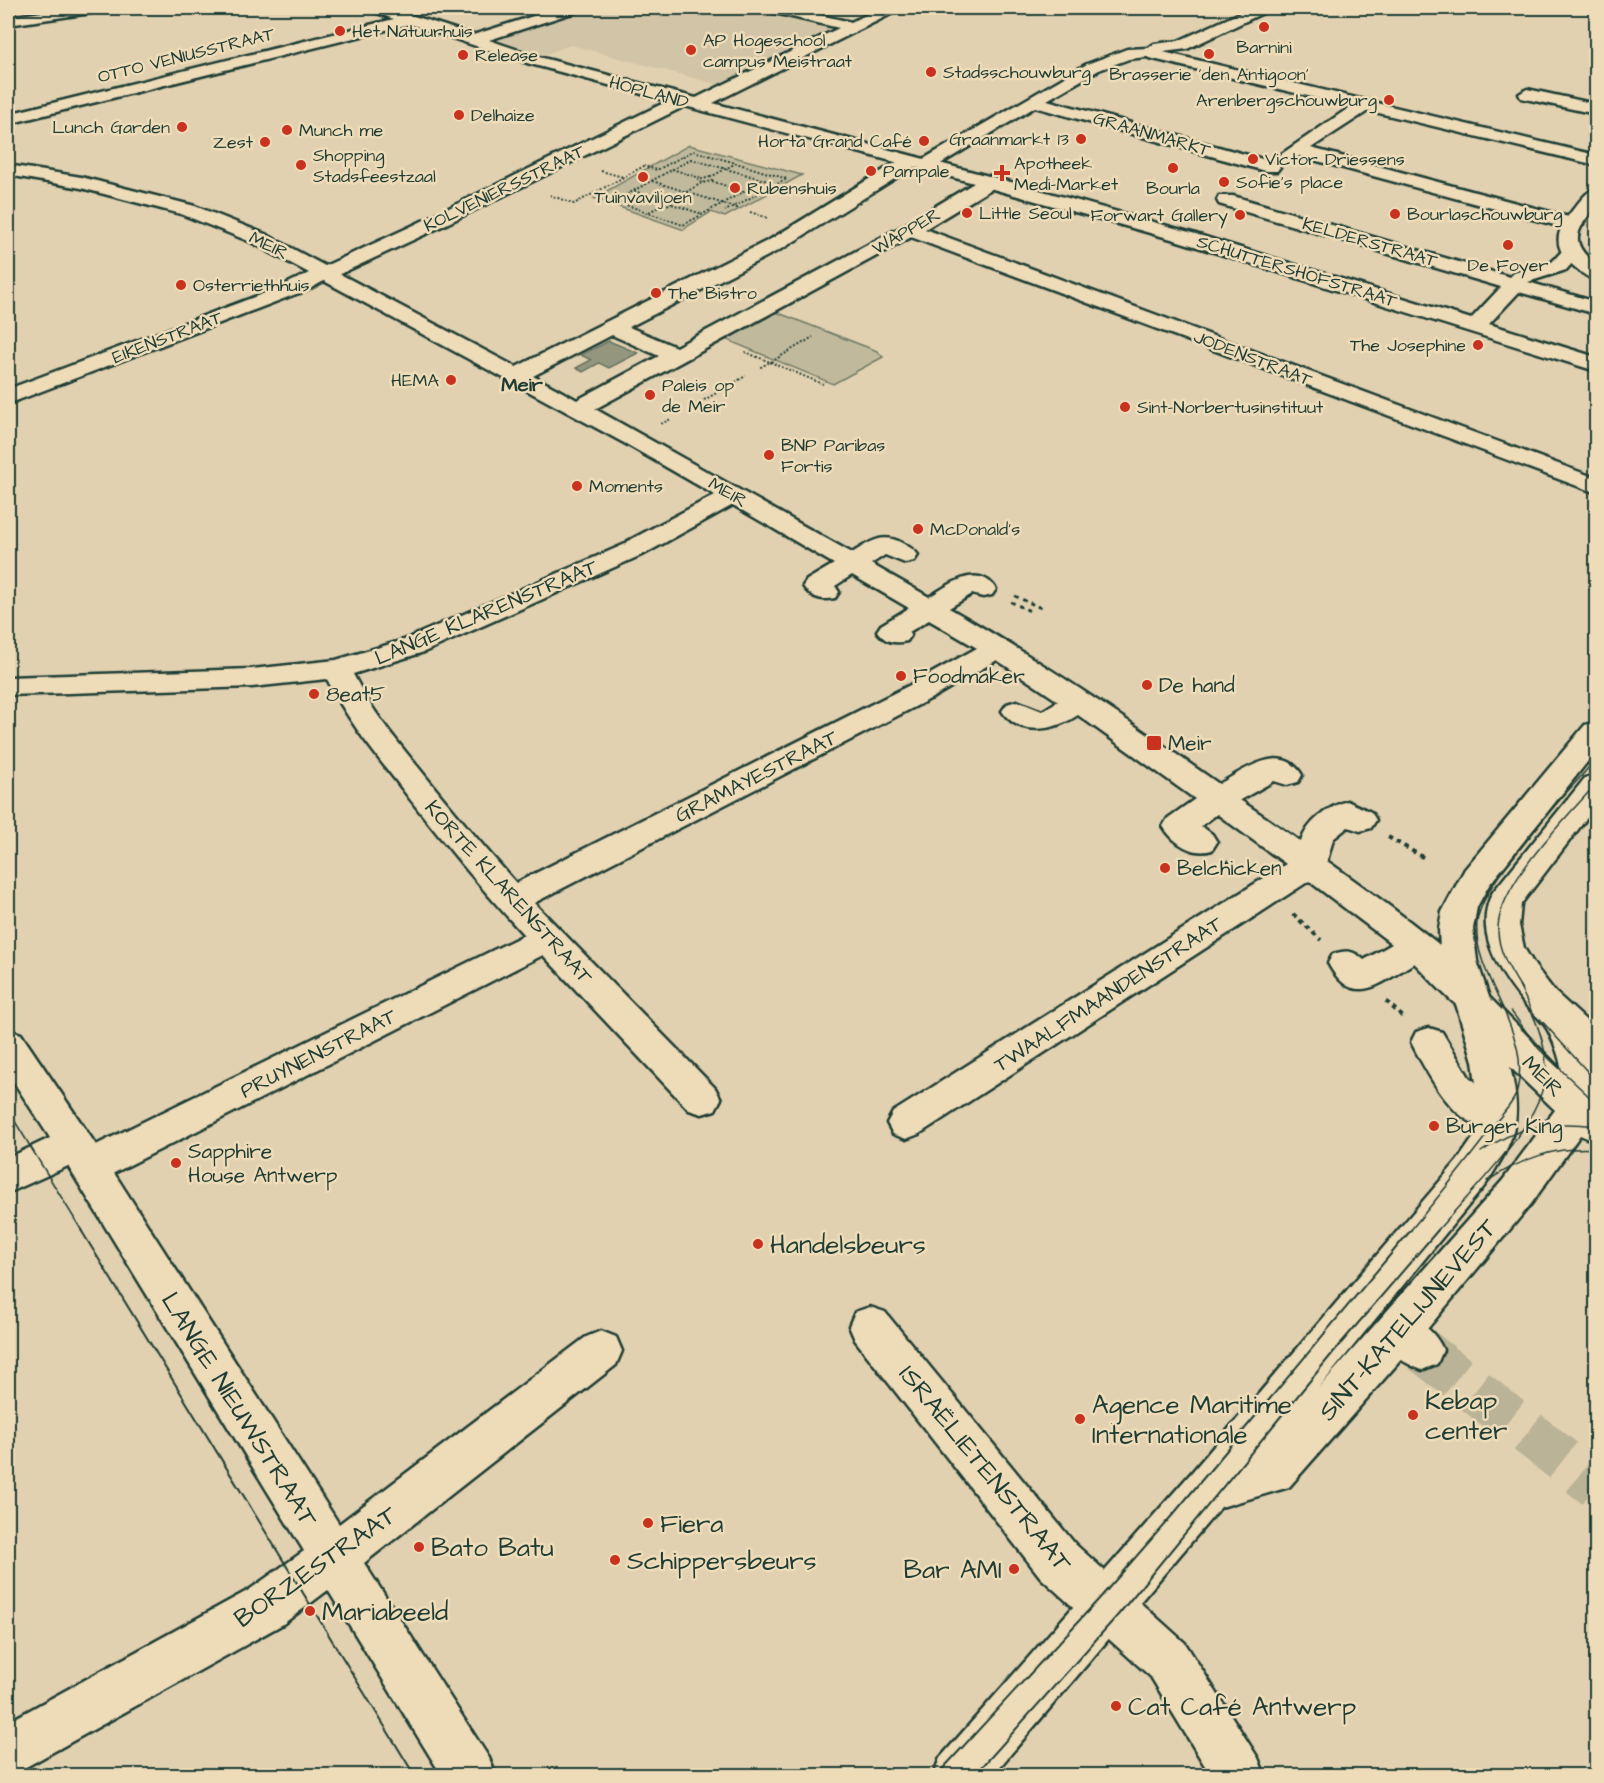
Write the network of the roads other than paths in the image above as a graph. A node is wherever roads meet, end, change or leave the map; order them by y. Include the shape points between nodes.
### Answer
1 (98, 8) edge
2 (376, 8) edge
3 (573, 8) edge
4 (771, 8) edge
5 (892, 8) edge
6 (1262, 8) edge
7 (410, 20) junction
8 (8, 21) edge
9 (1191, 24) dead end
10 (852, 27) junction
11 (471, 41) junction
12 (1155, 50) junction
13 (1527, 94) dead end
14 (1033, 101) junction
15 (689, 103) junction
16 (1365, 105) junction
17 (1596, 109) edge
18 (8, 119) edge
19 (1297, 150) junction
20 (1596, 160) edge
21 (919, 163) junction
22 (1271, 168) junction
23 (8, 170) edge
24 (989, 183) junction
25 (1596, 194) edge
26 (209, 200) dead end
27 (188, 210) junction
28 (1573, 224) junction
29 (910, 230) junction
30 (759, 253) junction
31 (1571, 253) junction
32 (780, 261) dead end
33 (801, 269) dead end
34 (1596, 274) edge
35 (327, 275) junction
36 (713, 276) junction
37 (822, 278) junction
38 (1513, 284) junction
39 (734, 285) dead end
40 (756, 293) dead end
41 (777, 302) junction
42 (1596, 308) edge
43 (1476, 326) junction
44 (612, 327) junction
45 (677, 356) junction
46 (1596, 364) edge
47 (516, 376) junction
48 (8, 397) edge
49 (577, 409) junction
50 (1596, 486) edge
51 (734, 495) junction
52 (905, 555) dead end
53 (853, 564) junction
54 (983, 589) dead end
55 (826, 592) dead end
56 (929, 608) junction
57 (897, 635) dead end
58 (998, 648) junction
59 (336, 669) junction
60 (8, 686) edge
61 (1078, 701) junction
62 (1017, 711) dead end
63 (1596, 732) edge
64 (1287, 775) dead end
65 (1596, 785) edge
66 (1218, 798) junction
67 (1360, 820) road end
68 (1201, 842) dead end
69 (1310, 865) junction
70 (511, 900) junction
71 (547, 938) junction
72 (1417, 945) junction
73 (1345, 963) road end
74 (1472, 1000) junction
75 (1561, 1020) junction
76 (1429, 1042) dead end
77 (8, 1044) edge
78 (1596, 1049) edge
79 (702, 1099) dead end
80 (1491, 1115) junction
81 (1587, 1117) edge
82 (906, 1123) dead end
83 (82, 1156) junction
84 (8, 1176) edge
85 (870, 1326) dead end
86 (601, 1351) dead end
87 (1208, 1488) junction
88 (333, 1558) junction
89 (1106, 1604) junction
90 (8, 1749) edge
91 (471, 1776) edge
92 (958, 1776) edge
93 (1240, 1776) edge

1 - 8 street
2 - 7 street, HOPLAND
3 - 11 street
4 - 10 street
5 - 10 street, KOLVENIERSSTRAAT
6 - 12 street via 1181,46
7 - 11 street, HOPLAND
7 - 18 street, OTTO VENIUSSTRAAT
9 - 12 street via 1161,40
10 - 15 street, KOLVENIERSSTRAAT
11 - 15 street, HOPLAND
12 - 14 street via 1127,54 1093,67
12 - 16 street
13 - 17 street
14 - 21 street
14 - 22 street, GRAANMARKT
15 - 21 street, HOPLAND
15 - 35 street, KOLVENIERSSTRAAT
16 - 19 street
16 - 20 street
19 - 22 street
19 - 28 street
21 - 24 street, SCHUTTERSHOFSTRAAT
21 - 30 street
22 - 38 street, KELDERSTRAAT via 1220,206
23 - 27 street, MEIR via 81,183
24 - 29 street, WAPPER
24 - 43 street, SCHUTTERSHOFSTRAAT via 1190,230
25 - 28 street
26 - 27 street
27 - 35 street, MEIR via 258,238
28 - 31 street via 1566,241
29 - 37 street, WAPPER
29 - 50 street, JODENSTRAAT
30 - 32 street
30 - 36 street
31 - 34 street
31 - 38 street via 1559,266 1531,273
33 - 37 street
35 - 47 street, MEIR
35 - 48 street, EIKENSTRAAT
36 - 39 street
36 - 44 street
37 - 41 street, WAPPER
38 - 42 street, KELDERSTRAAT
38 - 43 street
40 - 41 street
41 - 45 street, WAPPER
43 - 46 street, SCHUTTERSHOFSTRAAT
44 - 45 street
44 - 47 street
45 - 49 street, WAPPER
47 - 49 street, MEIR
49 - 51 street, MEIR
51 - 53 street, MEIR
51 - 59 street, LANGE KLARENSTRAAT via 637,547 414,646
52 - 53 street via 885,544
53 - 55 street via 816,586
53 - 56 street, MEIR
54 - 56 street via 971,583
56 - 57 street via 891,631
56 - 58 street, MEIR
58 - 61 street, MEIR
58 - 70 street, GRAMAYESTRAAT via 922,691
59 - 60 street, LANGE KLARENSTRAAT via 252,678
59 - 70 street, KORTE KLARENSTRAAT via 350,700 454,837
61 - 62 street via 1045,722 1030,720
61 - 66 street, MEIR
63 - 74 street, MEIR via 1477,877 1463,900 1456,942
64 - 66 street via 1275,768
65 - 75 street, MEIR via 1505,901 1502,931 1509,951 1526,980
66 - 68 street via 1179,826
66 - 69 street, MEIR
67 - 69 street via 1347,812 1319,834
69 - 72 street, MEIR
69 - 82 street, TWAALFMAANDENSTRAAT
70 - 71 street, KORTE KLARENSTRAAT
71 - 79 street, KORTE KLARENSTRAAT
71 - 83 street, PRUYNENSTRAAT
72 - 73 street via 1361,978
72 - 74 street, MEIR
74 - 80 street, MEIR via 1491,1062
74 - 81 street, MEIR via 1529,1063
75 - 78 street, MEIR
75 - 81 street, MEIR via 1579,1063
76 - 80 street via 1456,1088
77 - 83 street, LANGE NIEUWSTRAAT
80 - 87 street, SINT-KATELIJNEVEST via 1490,1144 1472,1173
81 - 87 street, SINT-KATELIJNEVEST via 1517,1192 1410,1341 1272,1471
83 - 84 street, PRUYNENSTRAAT
83 - 88 street, LANGE NIEUWSTRAAT
85 - 89 street, ISRAËLIETENSTRAAT via 1058,1561
86 - 88 street, BORZESTRAAT
87 - 89 street, SINT-KATELIJNEVEST
88 - 90 street, BORZESTRAAT via 266,1607
88 - 91 street, LANGE NIEUWSTRAAT
89 - 92 street, SINT-KATELIJNEVEST
89 - 93 street, ISRAËLIETENSTRAAT via 1168,1660

